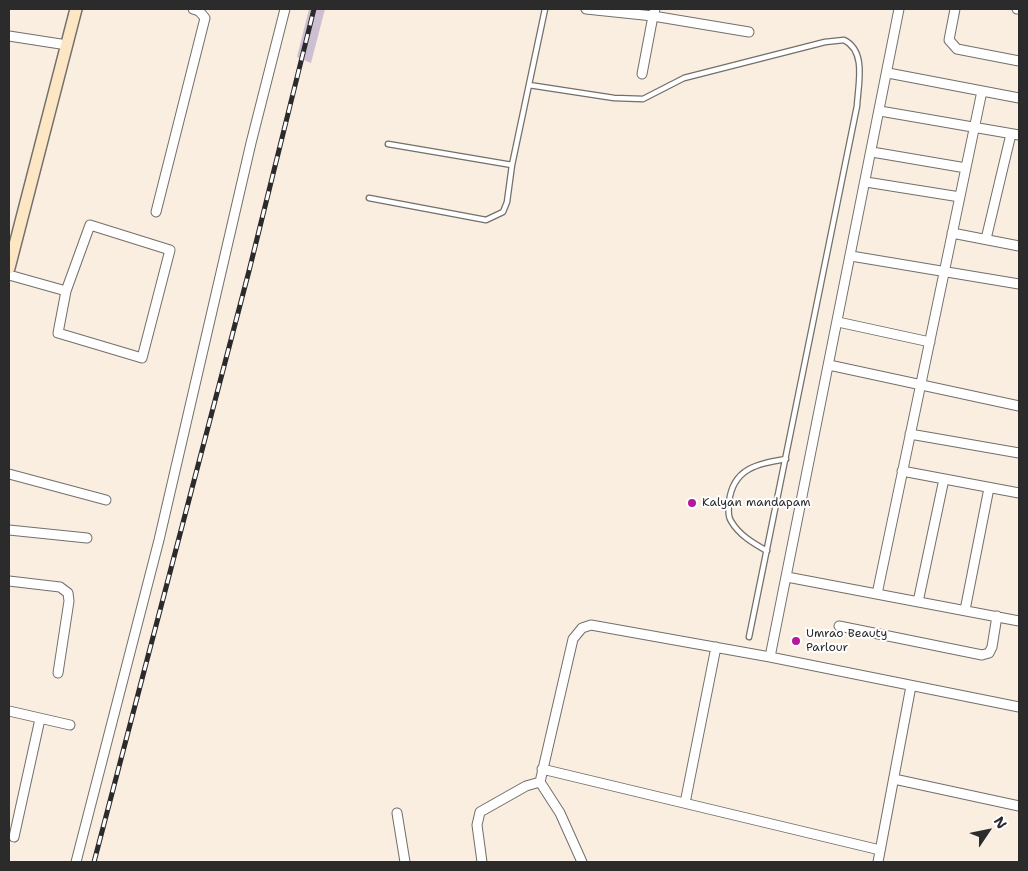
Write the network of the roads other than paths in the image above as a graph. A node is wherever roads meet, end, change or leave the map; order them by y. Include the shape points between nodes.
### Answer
1 (76, 9) edge
2 (193, 9) edge
3 (285, 9) edge
4 (545, 9) edge
5 (586, 9) edge
6 (900, 9) edge
7 (954, 9) edge
8 (654, 12) edge
9 (749, 32) dead end
10 (9, 36) edge
11 (67, 45) junction
12 (1019, 62) edge
13 (888, 73) junction
14 (642, 74) dead end
15 (529, 85) junction
16 (982, 91) junction
17 (1019, 98) edge
18 (880, 111) junction
19 (975, 127) junction
20 (1015, 135) edge
21 (388, 144) dead end
22 (872, 152) junction
23 (512, 165) junction
24 (966, 168) junction
25 (866, 182) junction
26 (960, 197) junction
27 (369, 198) dead end
28 (156, 212) dead end
29 (952, 233) junction
30 (986, 240) junction
31 (1019, 246) edge
32 (851, 256) junction
33 (9, 268) edge
34 (944, 270) junction
35 (9, 275) edge
36 (1019, 284) edge
37 (66, 291) junction
38 (838, 322) junction
39 (930, 342) junction
40 (829, 365) junction
41 (920, 384) junction
42 (1019, 406) edge
43 (910, 434) junction
44 (1019, 453) edge
45 (786, 459) junction
46 (902, 471) junction
47 (9, 474) edge
48 (944, 479) junction
49 (989, 488) junction
50 (1019, 494) edge
51 (106, 500) dead end
52 (9, 530) edge
53 (87, 538) dead end
54 (767, 551) junction
55 (788, 576) junction
56 (9, 583) edge
57 (876, 594) junction
58 (918, 602) junction
59 (965, 610) junction
60 (997, 616) junction
61 (1019, 621) edge
62 (839, 626) dead end
63 (749, 637) dead end
64 (716, 647) junction
65 (770, 657) junction
66 (58, 673) dead end
67 (911, 686) junction
68 (1019, 707) edge
69 (9, 711) edge
70 (40, 719) junction
71 (70, 725) dead end
72 (542, 769) junction
73 (894, 779) junction
74 (540, 782) junction
75 (685, 803) junction
76 (1019, 806) edge
77 (397, 813) dead end
78 (14, 837) dead end
79 (880, 850) junction
80 (76, 862) edge
81 (405, 862) edge
82 (482, 862) edge
83 (582, 862) edge
84 (878, 862) edge

1 - 11 street
2 - 28 street via 205,18
3 - 80 street via 159,540
4 - 15 lane
5 - 8 street
6 - 13 street
7 - 12 street via 949,40 957,49
8 - 9 street
8 - 14 street
10 - 11 street
11 - 33 street
13 - 16 street
13 - 18 street
15 - 23 lane
15 - 45 lane via 614,98 643,99 684,78 825,42 844,40 856,50 859,61 857,106
16 - 17 street
16 - 19 street
18 - 19 street
18 - 22 street
19 - 20 street
19 - 24 street
20 - 30 street
21 - 23 lane
22 - 24 street
22 - 25 street
23 - 27 lane via 503,212 486,220
24 - 26 street
25 - 26 street
25 - 32 street
26 - 29 street
29 - 30 street
29 - 34 street
30 - 31 street
32 - 34 street
32 - 38 street
34 - 36 street
34 - 39 street
35 - 37 street
37 - 37 street via 90,225 170,250 142,358 58,333
38 - 39 street
38 - 40 street
39 - 41 street
40 - 41 street
40 - 55 street
41 - 42 street
41 - 43 street
43 - 44 street
43 - 46 street
45 - 54 lane
45 - 54 lane via 749,468 734,481 731,490 730,520 747,539
46 - 48 street
46 - 57 street
47 - 51 street
48 - 49 street
48 - 58 street
49 - 50 street
49 - 59 street
52 - 53 street
54 - 63 lane
55 - 57 street
55 - 65 street
56 - 66 street via 60,587 68,593
57 - 58 street
58 - 59 street
59 - 60 street
60 - 61 street
60 - 62 street via 992,647 989,653 982,655
64 - 65 street
64 - 72 street via 597,626 582,628 573,639
64 - 75 street
65 - 67 street
67 - 68 street
67 - 73 street
69 - 70 street
70 - 71 street
70 - 78 street
72 - 74 street
72 - 75 street
73 - 76 street
73 - 79 street
74 - 82 street via 526,786 480,812 477,825
74 - 83 street via 560,813
75 - 79 street
77 - 81 street
79 - 84 street

